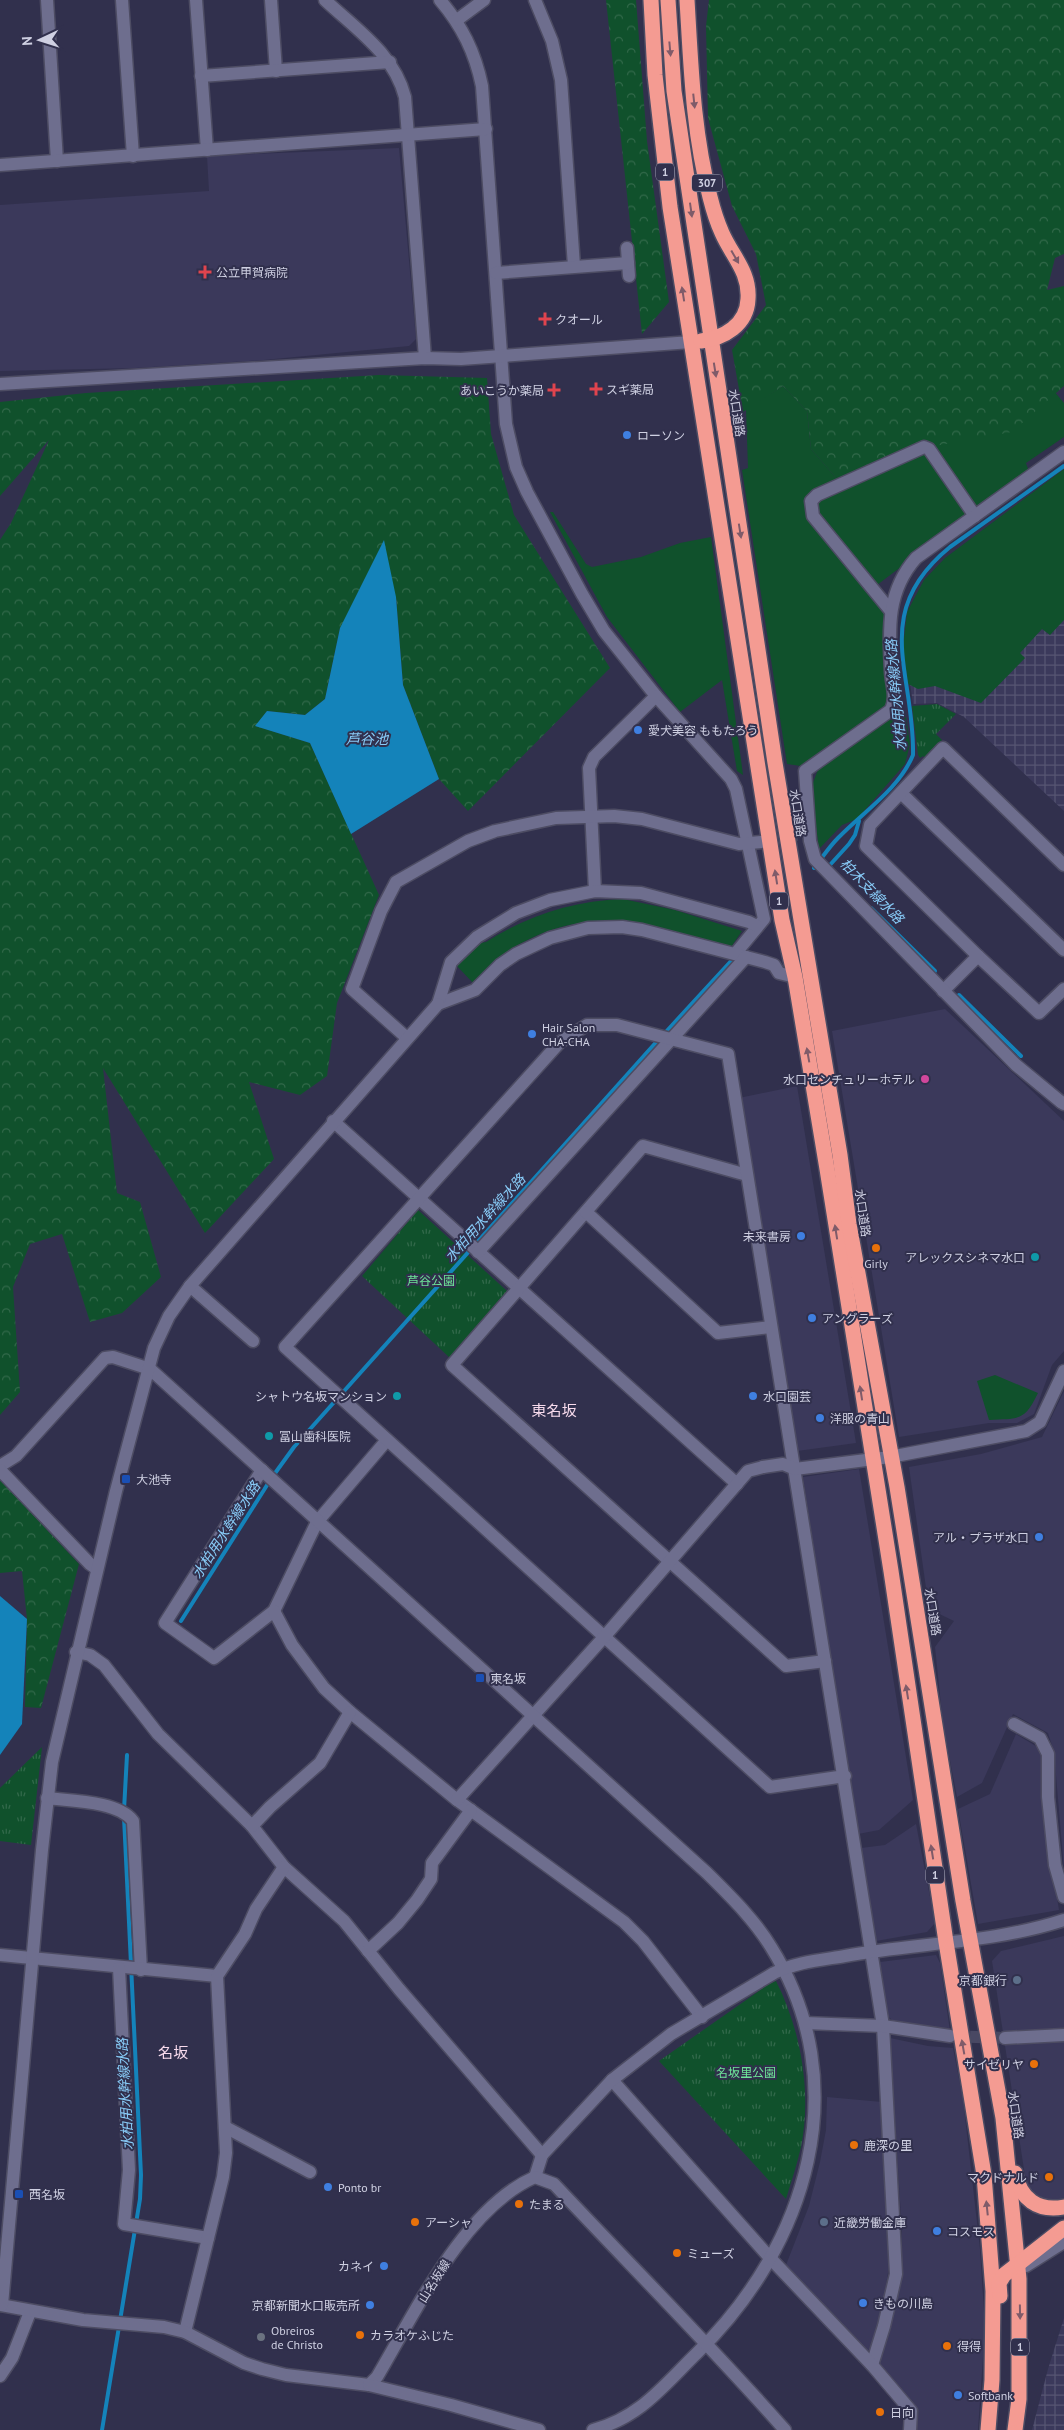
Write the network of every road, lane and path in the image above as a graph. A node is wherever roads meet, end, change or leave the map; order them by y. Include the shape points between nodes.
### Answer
1 (47, 0) edge
2 (122, 0) edge
3 (196, 0) edge
4 (271, 0) edge
5 (326, 0) edge
6 (440, 0) edge
7 (484, 0) edge
8 (535, 0) edge
9 (651, 0) edge
10 (668, 0) edge
11 (687, 0) edge
12 (457, 20) junction
13 (390, 62) junction
14 (276, 71) junction
15 (201, 76) junction
16 (486, 129) junction
17 (408, 136) junction
18 (207, 150) junction
19 (133, 156) junction
20 (57, 161) junction
21 (0, 165) edge
22 (627, 248) dead end
23 (628, 263) junction
24 (574, 266) junction
25 (496, 273) junction
26 (629, 276) dead end
27 (710, 340) junction
28 (691, 342) junction
29 (502, 356) junction
30 (424, 358) junction
31 (0, 384) edge
32 (1064, 452) edge
33 (975, 516) junction
34 (890, 610) junction
35 (656, 696) junction
36 (901, 793) junction
37 (591, 815) junction
38 (755, 842) junction
39 (1064, 866) edge
40 (595, 891) junction
41 (757, 926) junction
42 (1064, 950) edge
43 (741, 956) junction
44 (978, 956) junction
45 (794, 977) junction
46 (1064, 988) edge
47 (943, 991) junction
48 (438, 1004) junction
49 (407, 1038) junction
50 (671, 1038) junction
51 (1063, 1103) edge
52 (333, 1121) junction
53 (747, 1175) junction
54 (419, 1200) junction
55 (586, 1212) junction
56 (474, 1249) junction
57 (190, 1286) junction
58 (518, 1288) junction
59 (771, 1327) junction
60 (253, 1341) dead end
61 (150, 1369) junction
62 (1064, 1371) edge
63 (387, 1440) junction
64 (890, 1457) junction
65 (872, 1458) junction
66 (0, 1466) edge
67 (795, 1469) junction
68 (0, 1470) edge
69 (268, 1476) junction
70 (737, 1484) junction
71 (317, 1522) junction
72 (670, 1560) junction
73 (97, 1568) junction
74 (274, 1611) junction
75 (605, 1636) junction
76 (76, 1652) junction
77 (825, 1661) junction
78 (350, 1712) junction
79 (532, 1714) junction
80 (1014, 1724) dead end
81 (845, 1776) junction
82 (47, 1798) junction
83 (457, 1800) junction
84 (471, 1810) junction
85 (252, 1826) junction
86 (284, 1867) junction
87 (1064, 1897) edge
88 (1064, 1920) edge
89 (970, 1939) junction
90 (946, 1942) junction
91 (368, 1951) junction
92 (871, 1951) junction
93 (0, 1955) edge
94 (34, 1959) junction
95 (119, 1968) junction
96 (782, 1968) junction
97 (140, 1970) junction
98 (217, 1976) junction
99 (702, 2017) junction
100 (804, 2022) junction
101 (883, 2026) junction
102 (1064, 2035) edge
103 (950, 2036) tunnel mouth
104 (1005, 2038) tunnel mouth
105 (612, 2080) junction
106 (1003, 2118) junction
107 (225, 2127) junction
108 (542, 2156) junction
109 (310, 2172) dead end
110 (535, 2177) junction
111 (1064, 2207) edge
112 (1064, 2228) edge
113 (208, 2238) junction
114 (1064, 2242) edge
115 (771, 2258) junction
116 (1018, 2263) junction
117 (1020, 2279) junction
118 (1, 2305) edge
119 (30, 2312) junction
120 (185, 2332) junction
121 (706, 2344) junction
122 (872, 2365) junction
123 (0, 2376) edge
124 (368, 2385) junction
125 (539, 2430) edge
126 (593, 2430) edge
127 (785, 2430) edge
128 (910, 2430) edge
129 (988, 2430) edge
130 (1015, 2430) edge

1 - 20 street
2 - 19 street
3 - 15 street
4 - 14 street
5 - 13 street
6 - 12 street
7 - 12 street
8 - 24 street via 552,41 561,80
28 -> 9 highway, 1 via 663,153
10 -> 27 highway, 水口道路 / 1 via 674,91
11 -> 27 highway, 307 via 701,159 722,234 746,273 748,287 748,302 738,324 721,337
12 - 16 street via 480,73
13 - 14 street
13 - 17 street via 401,80
14 - 15 street
15 - 18 street
16 - 17 street
16 - 25 street
17 - 18 street
17 - 30 street
18 - 19 street
19 - 20 street
20 - 21 street
22 - 23 street
23 - 24 street
23 - 26 street
24 - 25 street
25 - 29 street
27 - 28 highway
27 -> 64 highway, 水口道路 / 1 via 798,910
28 - 29 street
45 -> 28 highway, 1 via 782,920
29 - 30 street
29 - 35 street via 506,424 516,467 527,492 604,631
30 - 31 street
32 - 33 street
33 - 34 street via 916,558 906,570
33 - 34 street via 929,449 924,447 811,500 813,516
34 - 47 street via 894,704 886,715 805,771 803,834 818,863
35 - 37 street via 594,757 589,768
35 - 38 street via 731,779
36 - 39 street via 943,748
36 - 42 street
36 - 44 street via 870,825 866,846
37 - 38 street via 642,819 739,844
37 - 40 street
37 - 49 street via 543,819 495,831 468,841 396,882 381,911 352,989
38 - 41 street via 764,918
40 - 41 street via 661,897
40 - 48 street via 534,906 477,937 450,962
41 - 43 street
43 - 45 street via 774,965 778,973
43 - 48 street via 642,930 588,928 531,946 500,965 475,990
43 - 50 street
44 - 46 street via 1039,1013
44 - 47 street
65 -> 45 highway, 1
47 - 51 street via 1016,1065
48 - 49 street
49 - 52 street
50 - 53 street via 728,1054
50 - 54 street via 617,1025 587,1025 560,1042
50 - 56 street
52 - 54 street
52 - 57 street
53 - 55 street via 643,1146
53 - 59 street
54 - 56 street
54 - 63 street via 286,1347
55 - 58 street
55 - 59 street via 718,1333
56 - 58 street
57 - 60 street
57 - 61 street via 169,1316 154,1348
58 - 70 street
58 - 72 street via 452,1365
59 - 67 street
61 - 66 street via 112,1357 105,1358 16,1456
61 - 69 street
61 - 73 street
62 - 64 street via 1040,1422 1026,1432
63 - 71 street
63 - 75 street
64 - 65 street
64 - 89 highway, 水口道路 / 1
65 - 67 street
90 -> 65 highway, 1
67 - 70 street via 783,1464 763,1467 748,1471
67 - 77 street
68 - 73 street
69 - 71 street
69 - 74 street via 165,1623 214,1658
70 - 72 street
71 - 74 street
71 - 79 street
72 - 75 street
72 - 77 street via 786,1666
73 - 76 street
74 - 78 street via 292,1645 324,1688
75 - 79 street
75 - 81 street via 770,1786
76 - 82 street
76 - 85 street via 90,1655 104,1665 158,1734
77 - 81 street
78 - 83 street
78 - 85 street via 320,1764
79 - 83 street
79 - 96 street via 731,1896 767,1941
80 - 87 street via 1040,1738 1048,1754 1048,1797 1055,1865
81 - 92 street
82 - 94 street
82 - 97 street via 116,1808 127,1813 133,1821
83 - 84 street
84 - 91 street via 432,1863 431,1878 417,1900
84 - 99 street via 624,1922 644,1941
85 - 86 street
86 - 91 street via 344,1921
86 - 98 street
88 - 89 street via 1016,1933
89 - 90 street
89 - 106 highway, 水口道路 / 1
90 - 92 street
129 -> 90 highway, 1 via 993,2336 990,2235 981,2156
91 - 108 street
92 - 96 street
92 - 101 street
93 - 94 street
94 - 95 street
94 - 118 street
95 - 97 street
95 - 113 street via 129,2170 124,2224
96 - 99 street
96 - 100 street
97 - 98 street
98 - 107 street
99 - 105 street via 664,2039
100 - 101 street
100 - 115 street via 815,2090 814,2125 804,2183
101 - 103 street
101 - 122 street via 896,2274
102 - 104 street
105 - 108 street
105 - 115 street
106 - 111 highway via 1017,2184 1023,2194 1041,2208
106 - 116 highway, 水口道路 / 1
107 - 109 street
107 - 113 street via 223,2177
108 - 110 street
110 - 121 street via 554,2184
110 - 124 street, 山名坂線 via 516,2186 474,2226 442,2264 377,2377
112 - 116 highway
113 - 120 street
114 - 117 street via 1027,2265
115 - 121 street via 741,2304
115 - 122 street
116 - 117 highway, 水口道路 / 1
116 - 129 highway via 1004,2274 999,2283 998,2393 993,2423
117 -> 130 highway, 水口道路 / 1 via 1019,2399
118 - 119 street
119 - 120 street via 164,2326
119 - 123 street via 12,2358
120 - 124 street via 262,2369
121 - 126 street via 634,2414
121 - 127 street
122 - 128 street via 911,2411
124 - 125 street

